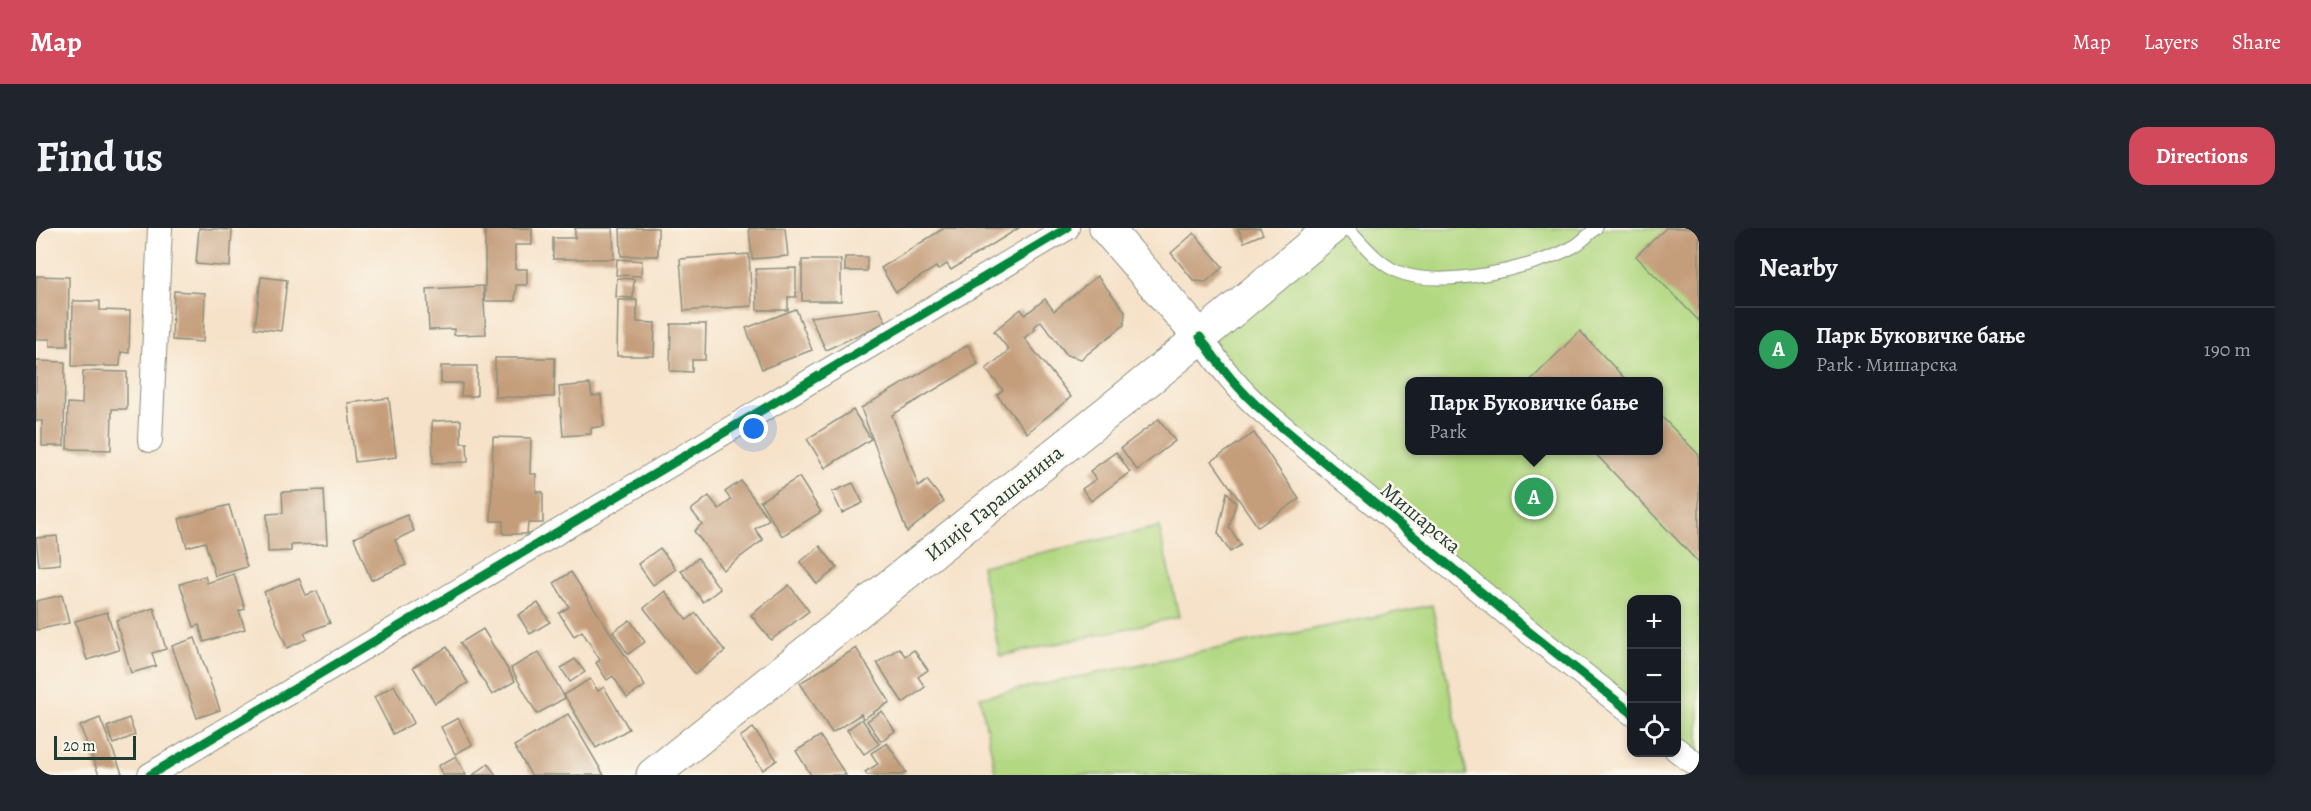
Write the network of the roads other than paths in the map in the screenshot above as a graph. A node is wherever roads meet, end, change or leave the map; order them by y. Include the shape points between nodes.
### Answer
1 (160, 228) edge
2 (1067, 228) edge
3 (1106, 228) edge
4 (1305, 228) edge
5 (1332, 228) edge
6 (1348, 228) edge
7 (1596, 228) edge
8 (1288, 263) junction
9 (1200, 338) junction
10 (150, 440) dead end
11 (1627, 709) edge
12 (1681, 752) edge
13 (1699, 767) edge
14 (150, 775) edge
15 (653, 775) edge

1 - 10 street
2 - 14 street
3 - 9 main road
4 - 8 main road
5 - 8 main road, Илије Гарашанина
6 - 7 lane via 1383,264 1399,272 1431,278 1522,267 1572,248
8 - 9 main road, Илије Гарашанина
9 - 11 street, Мишарска via 1258,407
9 - 15 main road, Илије Гарашанина
12 - 13 street

